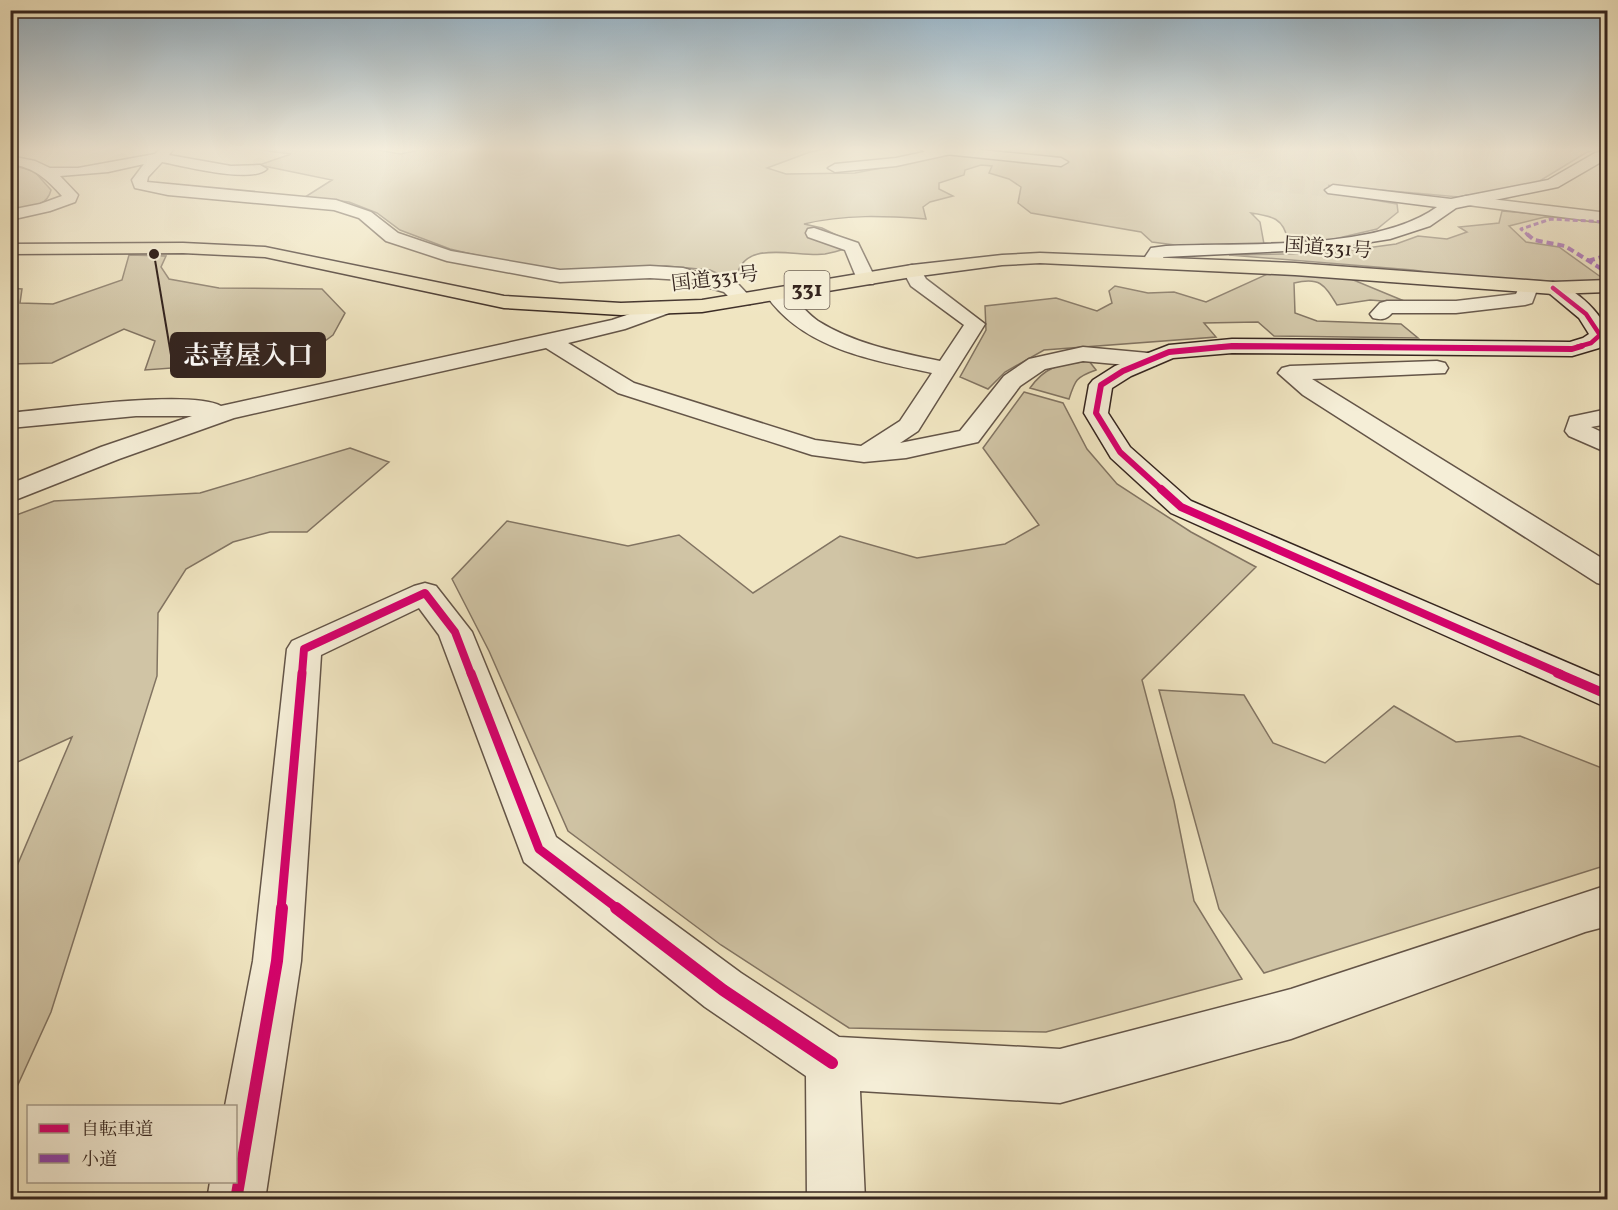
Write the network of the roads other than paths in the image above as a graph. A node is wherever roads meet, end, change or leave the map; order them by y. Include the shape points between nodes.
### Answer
1 (54, 204) edge
2 (330, 204) edge
3 (1456, 204) edge
4 (1474, 204) edge
5 (10, 215) edge
6 (1608, 218) edge
7 (814, 233) dead end
8 (10, 249) edge
9 (1156, 262) junction
10 (912, 272) junction
11 (866, 280) junction
12 (1608, 286) edge
13 (1540, 287) junction
14 (776, 295) junction
15 (743, 300) junction
16 (662, 309) junction
17 (1380, 314) dead end
18 (549, 340) junction
19 (1148, 360) junction
20 (1437, 368) dead end
21 (946, 369) junction
22 (227, 412) junction
23 (1608, 416) edge
24 (10, 421) edge
25 (1608, 445) edge
26 (864, 454) junction
27 (10, 494) edge
28 (1608, 576) edge
29 (1608, 695) edge
30 (1608, 905) edge
31 (832, 1063) junction
32 (236, 1200) edge
33 (836, 1200) edge

1 - 5 street
2 - 15 street via 365,216 392,237 447,256 560,276 682,274 731,288
3 - 9 street via 1422,224 1359,239 1294,246 1166,250 1157,252
4 - 6 street
7 - 11 street via 852,247
8 - 16 highway, 国道331号 / 331 via 247,250 307,259 504,302
9 - 10 highway, 国道331号 / 331 via 1040,258
9 - 13 highway, 国道331号 / 331 via 1295,268
10 - 11 highway, 国道331号 / 331
10 - 21 street via 918,282 975,324
11 - 14 highway, 国道331号 / 331
12 - 13 highway, 国道331号 / 331
13 - 17 street via 1525,299 1435,310 1387,307
13 - 19 street via 1585,311 1600,335 1592,343 1572,349 1232,346 1169,352
14 - 15 highway, 国道331号 / 331
14 - 21 street via 831,338 864,351
15 - 16 highway, 国道331号 / 331
16 - 18 street via 618,325
18 - 22 street
18 - 26 street via 626,388 812,447
19 - 26 street via 1083,354 1037,364 1012,381 969,436 906,450
19 - 29 street via 1101,385 1096,413 1120,452 1181,507
20 - 28 street via 1290,373 1311,390
21 - 26 street via 909,426
22 - 24 street via 190,408 108,410
22 - 27 street via 110,453
23 - 25 street via 1580,422 1578,431
30 - 31 street via 1291,1014 1060,1076
31 - 32 street via 723,990 539,849 455,632 425,593 304,649 277,961
31 - 33 street

